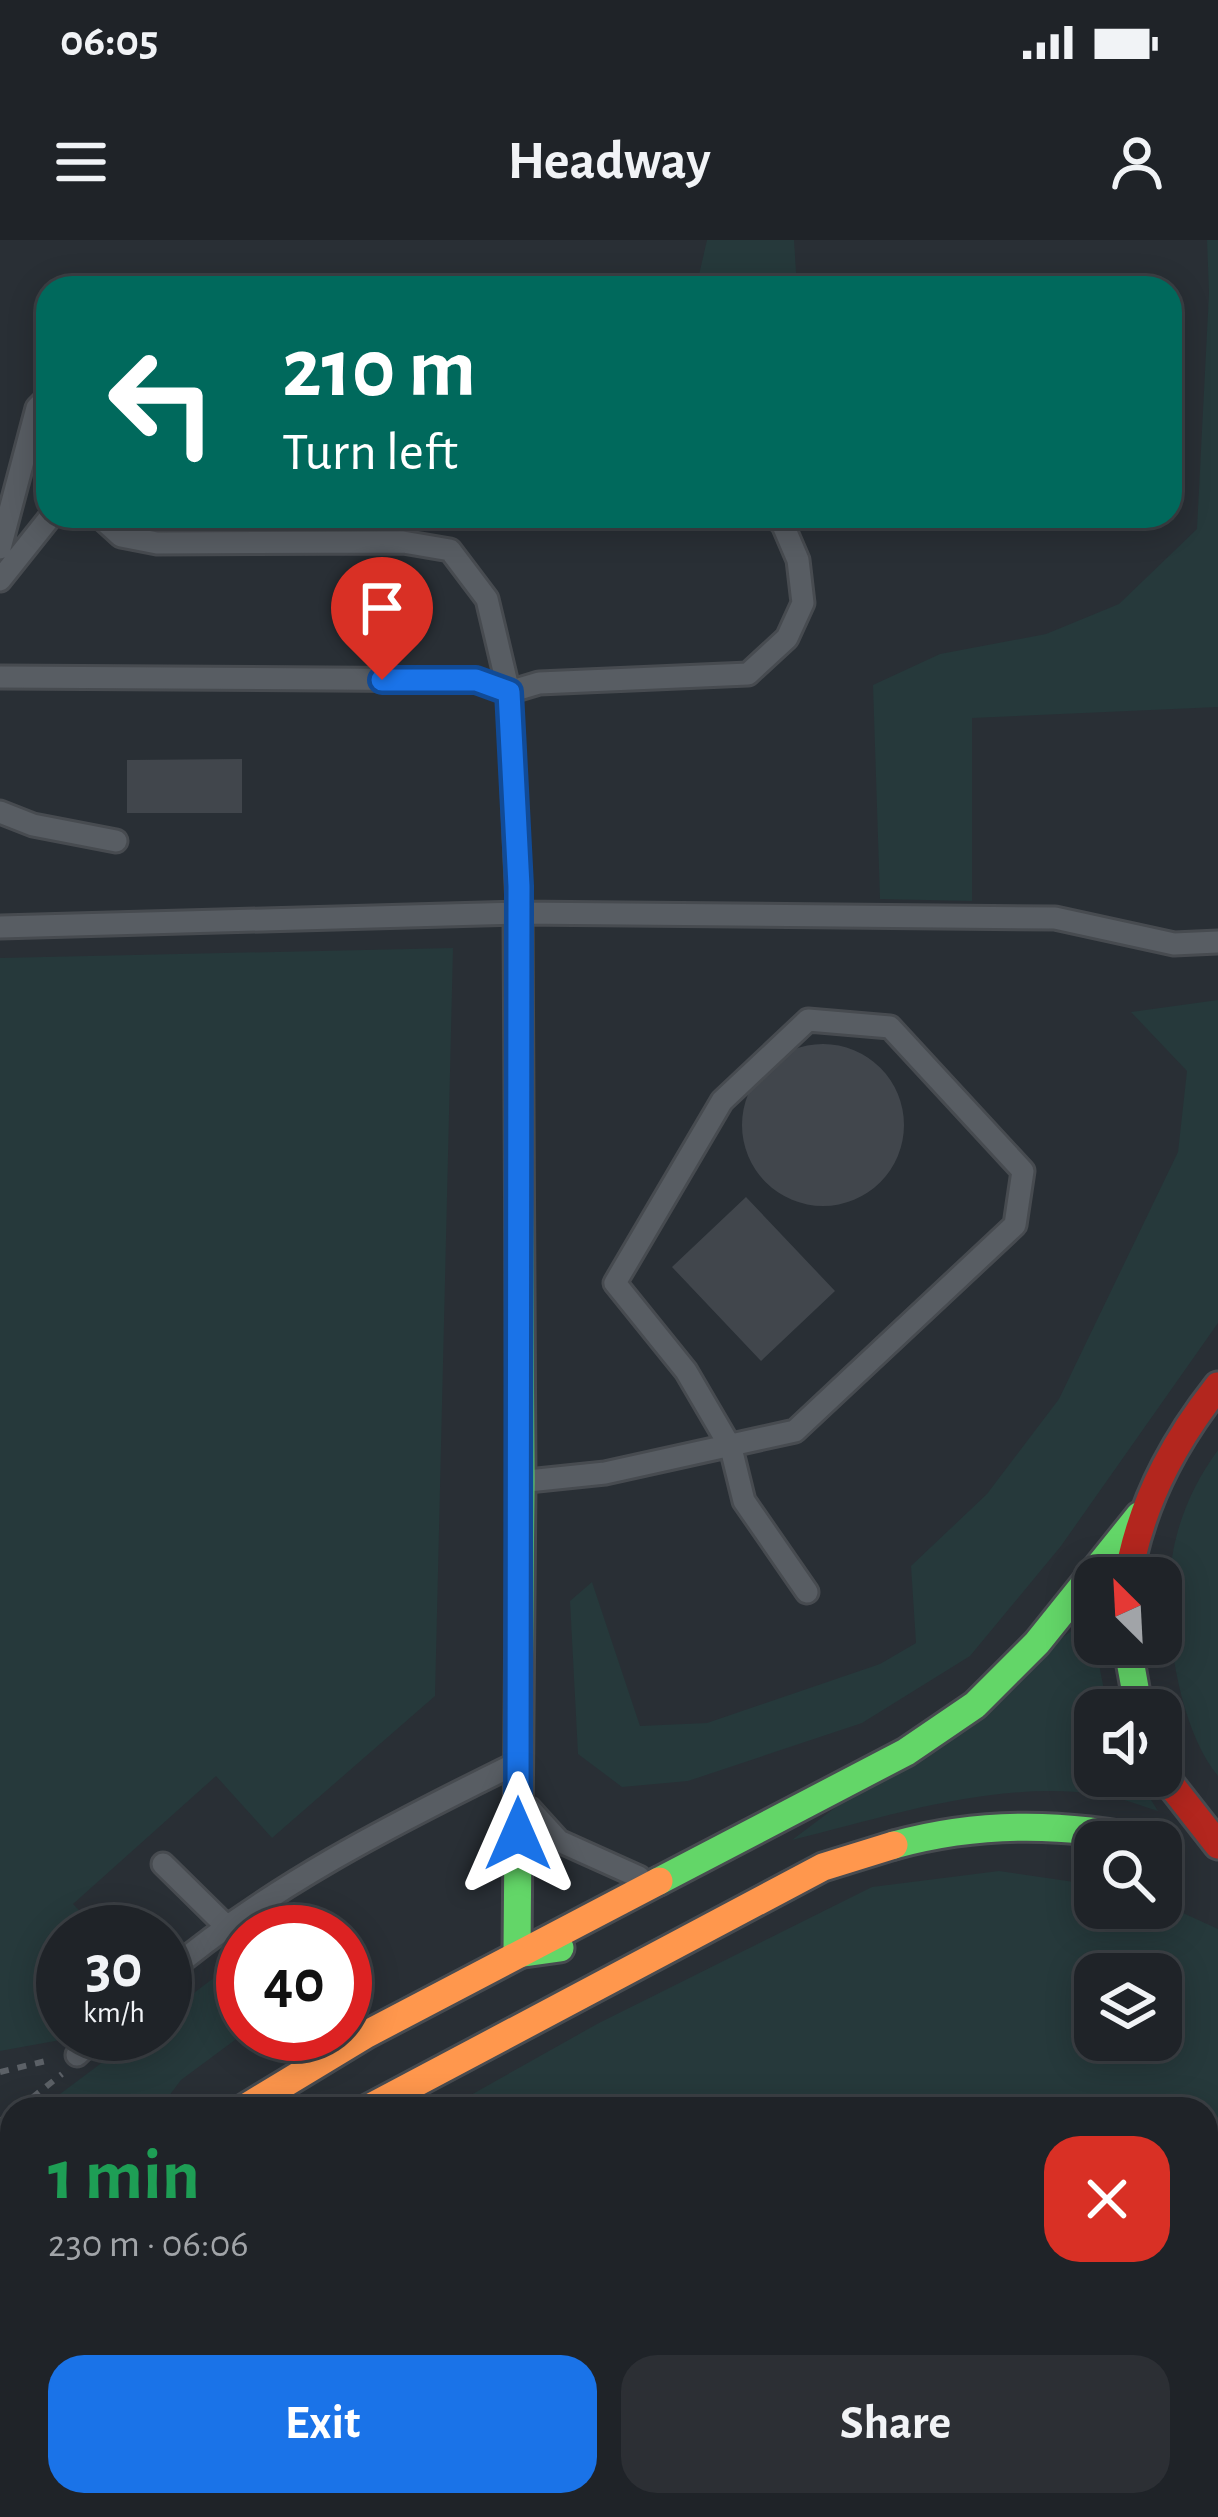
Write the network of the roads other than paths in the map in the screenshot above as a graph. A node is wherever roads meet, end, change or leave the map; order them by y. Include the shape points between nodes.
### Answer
1 (36, 411) edge
2 (5, 511) edge
3 (41, 528) edge
4 (112, 528) edge
5 (784, 528) edge
6 (0, 548) edge
7 (0, 580) edge
8 (2, 674) edge
9 (509, 692) junction
10 (0, 812) edge
11 (116, 842) dead end
12 (518, 914) junction
13 (0, 926) edge
14 (1218, 942) edge
15 (1218, 1387) edge
16 (730, 1448) junction
17 (521, 1481) junction
18 (1139, 1516) junction
19 (1131, 1557) edge
20 (807, 1592) dead end
21 (518, 1762) junction
22 (518, 1795) junction
23 (1181, 1797) edge
24 (1074, 1828) edge
25 (1218, 1845) edge
26 (1182, 1851) edge
27 (1218, 1863) edge
28 (164, 1864) dead end
29 (655, 1883) junction
30 (256, 1905) edge
31 (216, 1916) edge
32 (703, 1930) junction
33 (216, 1931) edge
34 (192, 1952) edge
35 (517, 1954) junction
36 (263, 2097) edge
37 (390, 2097) edge

1 - 2 lane
2 - 6 lane
3 - 7 lane
4 - 9 lane via 157,543 404,542 450,550 487,599
5 - 9 lane via 803,603 787,638 748,674 539,683
8 - 9 lane via 476,680
9 - 12 lane
10 - 11 lane
12 - 13 lane
12 - 14 lane via 1055,918 1174,944
12 - 17 main road
15 - 18 main road via 1162,1465
16 - 16 lane via 795,1431 1015,1225 1023,1171 890,1027 808,1019 722,1101 616,1283 686,1371
16 - 17 lane
16 - 20 lane via 744,1501
17 - 21 main road
18 - 19 main road
18 - 29 main road via 1037,1643 975,1705 906,1752
21 - 22 main road
21 - 30 lane
22 - 29 lane via 559,1841
22 - 35 main road
23 - 25 main road
24 - 32 main road via 971,1827 896,1841 824,1867
26 - 27 main road
28 - 31 lane
29 - 35 main road
32 - 35 main road
32 - 37 main road
33 - 34 lane
35 - 36 main road

